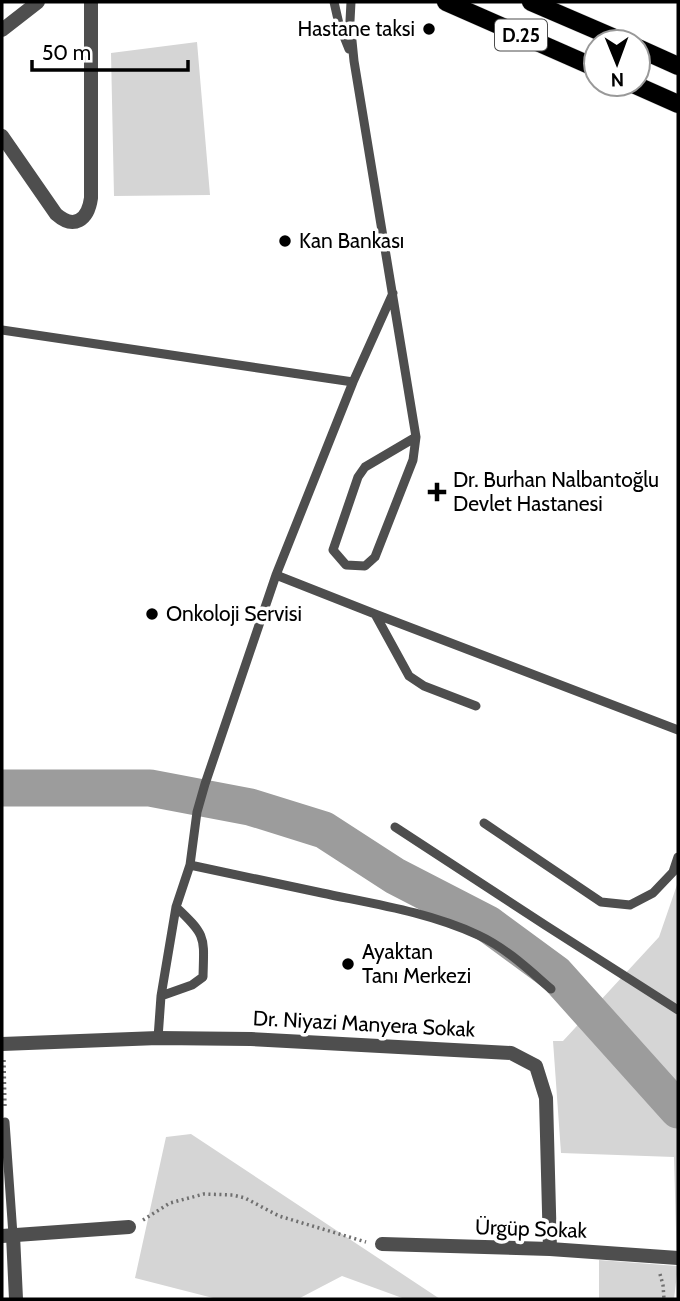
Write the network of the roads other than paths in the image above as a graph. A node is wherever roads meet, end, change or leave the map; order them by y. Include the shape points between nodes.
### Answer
1 (38, 2) edge
2 (90, 2) edge
3 (334, 2) edge
4 (351, 2) edge
5 (446, 2) edge
6 (531, 2) edge
7 (591, 28) edge
8 (2, 30) edge
9 (652, 54) edge
10 (354, 61) junction
11 (582, 62) edge
12 (678, 66) edge
13 (652, 92) edge
14 (678, 104) edge
15 (2, 136) edge
16 (393, 293) junction
17 (2, 330) edge
18 (353, 383) junction
19 (416, 437) junction
20 (276, 575) junction
21 (375, 614) junction
22 (476, 706) dead end
23 (678, 730) edge
24 (484, 823) dead end
25 (395, 827) dead end
26 (678, 857) edge
27 (190, 865) junction
28 (176, 908) junction
29 (551, 989) dead end
30 (161, 996) junction
31 (678, 1010) edge
32 (159, 1038) junction
33 (3, 1044) edge
34 (5, 1122) road end
35 (129, 1227) road end
36 (8, 1236) edge
37 (382, 1244) road end
38 (550, 1249) junction
39 (678, 1258) edge
40 (16, 1299) edge

1 - 8 street
2 - 15 street via 91,198 84,216 77,221 61,219
3 - 10 lane
4 - 10 lane
5 - 11 main road, D.25
6 - 7 main road, D.25
9 - 12 main road
10 - 16 lane
13 - 14 main road
16 - 18 lane
16 - 19 lane
17 - 18 lane
18 - 20 lane
19 - 19 lane via 413,460 375,557 365,566 346,565 333,550 358,477 365,467
20 - 21 lane
20 - 27 lane via 205,784
21 - 22 lane via 409,676
21 - 23 lane
24 - 26 lane via 601,902 630,905 653,893 673,872
25 - 31 lane
27 - 28 lane
27 - 29 lane via 434,918 506,951
28 - 30 lane
28 - 30 lane via 204,942 203,977
30 - 32 lane
32 - 33 street, Dr. Niyazi Manyera Sokak
32 - 38 street, Dr. Niyazi Manyera Sokak via 511,1053 536,1066 546,1098
34 - 36 lane
35 - 36 street
36 - 40 street
37 - 38 street, Ürgüp Sokak
38 - 39 street, Ürgüp Sokak

